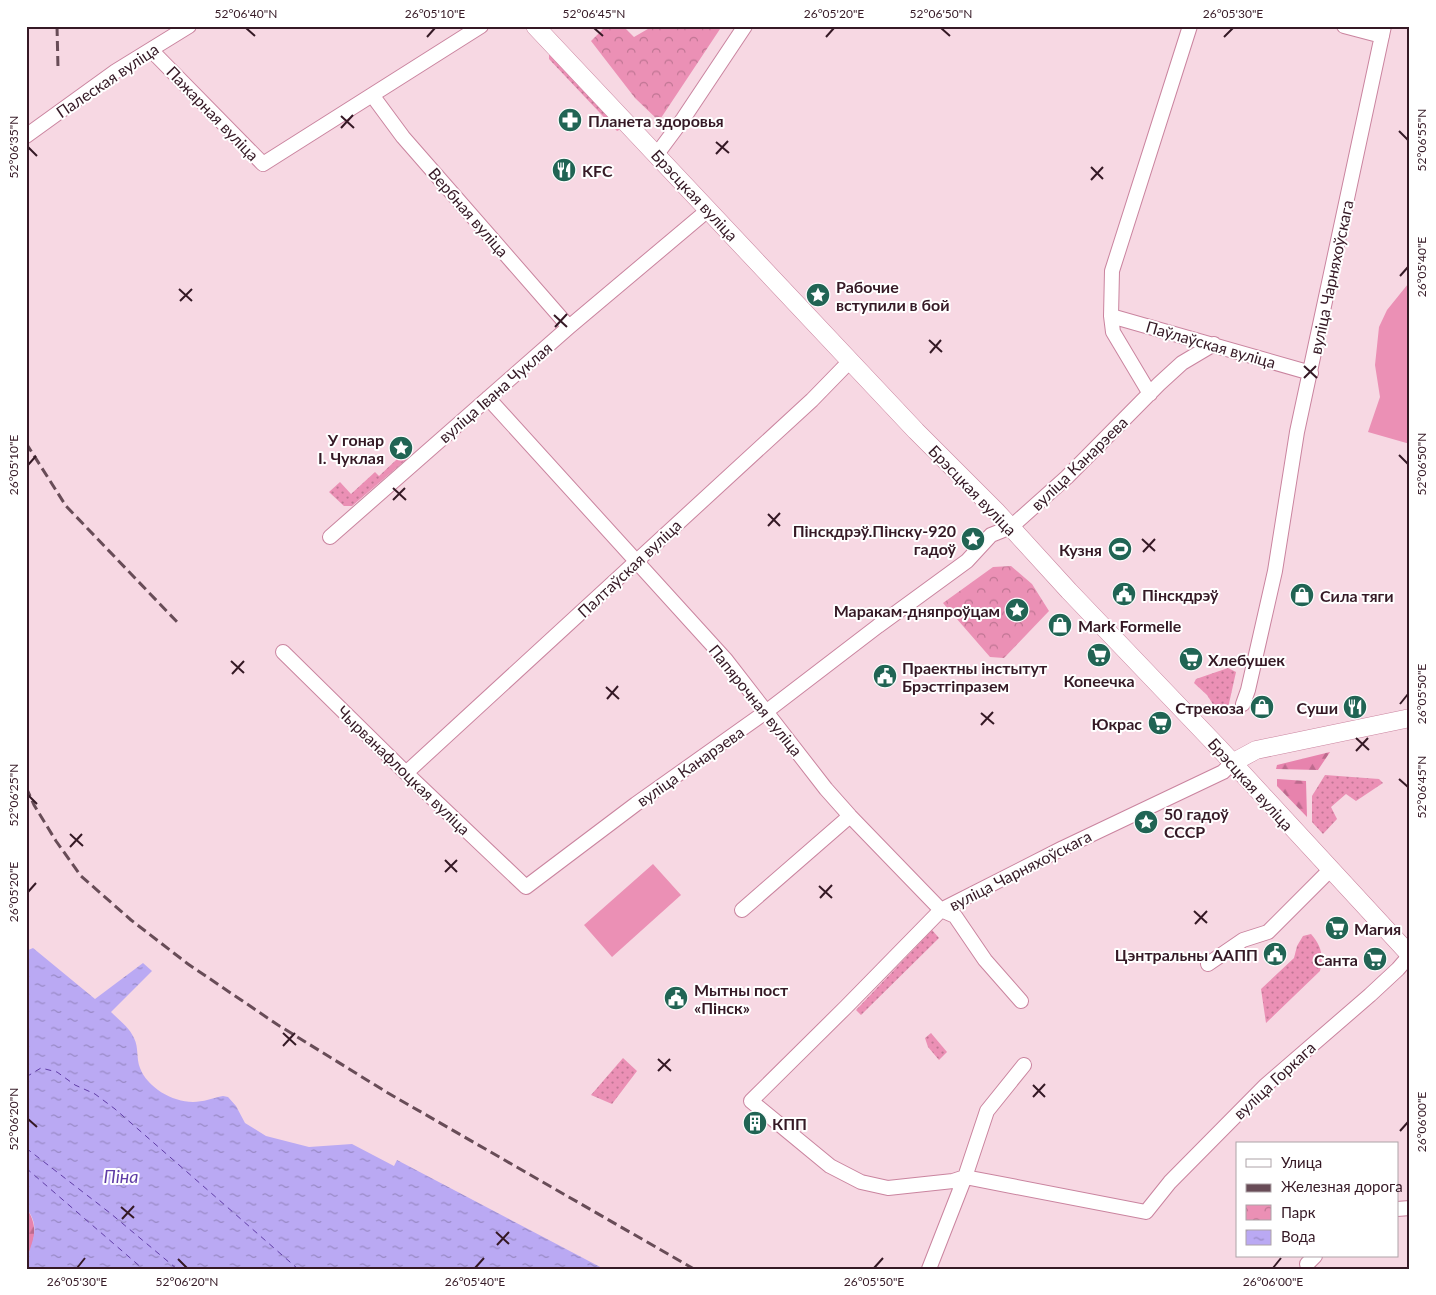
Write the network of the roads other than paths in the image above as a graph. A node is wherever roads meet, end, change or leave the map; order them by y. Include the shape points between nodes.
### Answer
1 (189, 26) edge
2 (481, 26) edge
3 (535, 26) edge
4 (745, 26) edge
5 (1190, 26) edge
6 (1344, 26) edge
7 (1383, 31) edge
8 (151, 50) junction
9 (372, 95) junction
10 (26, 136) edge
11 (656, 154) junction
12 (708, 210) junction
13 (1111, 316) junction
14 (569, 327) junction
15 (1214, 344) junction
16 (850, 361) junction
17 (1311, 373) junction
18 (1150, 394) junction
19 (488, 398) junction
20 (1010, 527) junction
21 (330, 536) dead end
22 (636, 562) junction
23 (283, 652) dead end
24 (1243, 704) dead end
25 (767, 711) junction
26 (1410, 718) edge
27 (1232, 763) junction
28 (406, 773) junction
29 (850, 816) junction
30 (1330, 870) junction
31 (526, 887) joint
32 (742, 910) dead end
33 (940, 910) junction
34 (1410, 955) edge
35 (1208, 964) dead end
36 (1021, 1002) dead end
37 (1024, 1064) dead end
38 (965, 1177) junction
39 (929, 1269) edge

1 - 8 street, Палеская вуліца
2 - 9 street, Пажарная вуліца
3 - 11 main road, Брэсцкая вуліца
4 - 11 street
5 - 13 street via 1112,271
6 - 7 street
7 - 17 street, вуліца Чарняхоўскага
8 - 9 street, Пажарная вуліца via 263,164
8 - 10 street, Палеская вуліца via 116,70
9 - 14 street, Вербная вуліца via 403,137
11 - 12 main road, Брэсцкая вуліца
12 - 14 street, вуліца Івана Чуклая
12 - 16 main road, Брэсцкая вуліца
13 - 15 street, Паўлаўская вуліца
13 - 18 street via 1113,332
14 - 19 street, вуліца Івана Чуклая
15 - 17 street, Паўлаўская вуліца
15 - 18 street, вуліца Канарэева via 1182,363
16 - 20 main road, Брэсцкая вуліца
16 - 22 street, Палтаўская вуліца
17 - 24 street, вуліца Чарняхоўскага via 1297,432 1275,571
18 - 20 street, вуліца Канарэева via 1067,477
19 - 21 street, вуліца Івана Чуклая
19 - 22 street, Папярочная вуліца
20 - 25 street, вуліца Канарэева via 991,535 967,561
20 - 27 main road, Брэсцкая вуліца
22 - 25 street, Папярочная вуліца via 726,660
22 - 28 street, Палтаўская вуліца
23 - 28 street, Чырванафлоцкая вуліца
25 - 29 street, Папярочная вуліца
25 - 31 street, вуліца Канарэева
26 - 27 main road via 1256,750
27 - 30 main road, Брэсцкая вуліца
27 - 33 street, вуліца Чарняхоўскага via 1222,772
28 - 31 street, Чырванафлоцкая вуліца
29 - 32 street
29 - 33 street, Папярочная вуліца
30 - 34 main road, Брэсцкая вуліца
30 - 35 street via 1268,932 1243,940
33 - 36 street, Папярочная вуліца via 955,916 985,960
33 - 38 street, вуліца Чарняхоўскага via 751,1101 830,1166 861,1182 888,1188
34 - 38 street, вуліца Горкага via 1370,995 1266,1084 1170,1182 1146,1212
37 - 38 street via 987,1112
38 - 39 street

